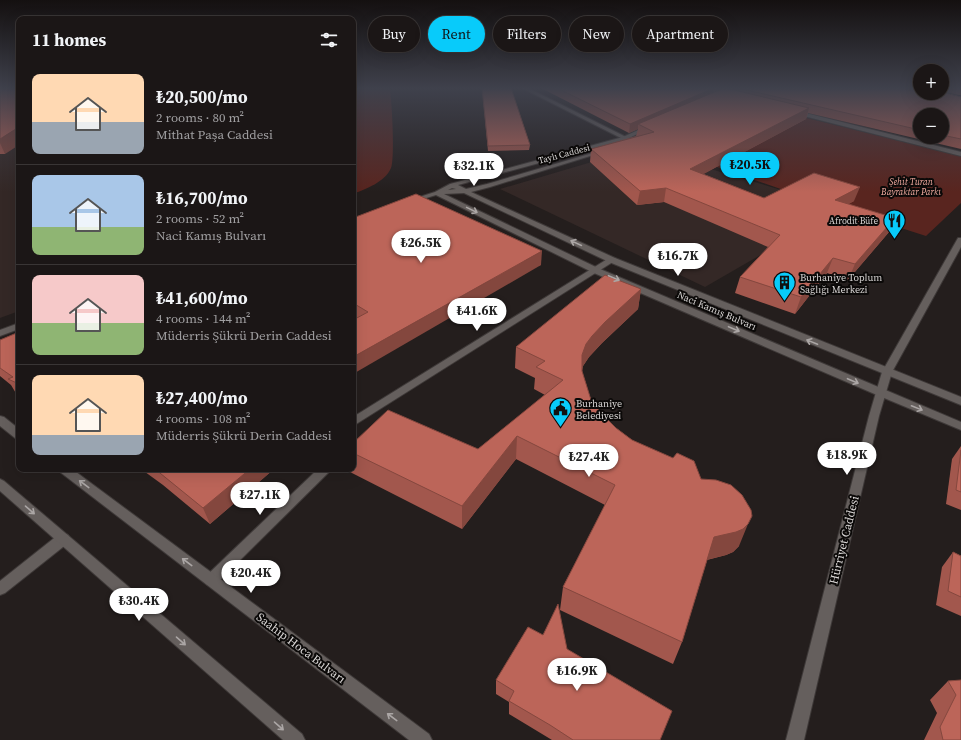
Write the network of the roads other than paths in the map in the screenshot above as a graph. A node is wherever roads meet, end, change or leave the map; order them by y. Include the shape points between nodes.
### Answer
1 (594, 123) edge
2 (834, 123) edge
3 (653, 126) edge
4 (625, 138) junction
5 (961, 154) edge
6 (452, 185) junction
7 (465, 191) junction
8 (437, 193) junction
9 (406, 202) edge
10 (960, 242) edge
11 (612, 260) junction
12 (597, 270) junction
13 (16, 327) edge
14 (0, 333) edge
15 (887, 372) junction
16 (881, 393) junction
17 (961, 401) edge
18 (0, 420) edge
19 (356, 420) edge
20 (961, 426) edge
21 (16, 433) edge
22 (68, 472) edge
23 (323, 472) edge
24 (0, 484) edge
25 (63, 539) junction
26 (211, 580) junction
27 (0, 589) edge
28 (296, 740) edge
29 (423, 740) edge
30 (795, 740) edge

1 - 4 street
2 - 5 street
3 - 4 street, Taylı Caddesi
4 - 6 street, Taylı Caddesi
4 - 7 street, Taylı Caddesi via 609,149
6 - 7 street
6 - 8 street, Taylı Caddesi
7 - 8 street, Taylı Caddesi
11 -> 7 street, Naci Kamış Bulvarı
8 - 9 street, Taylı Caddesi
8 -> 12 street, Naci Kamış Bulvarı
10 - 15 street, Hürriyet Caddesi
11 - 12 street
15 -> 11 street, Naci Kamış Bulvarı
12 -> 16 street, Naci Kamış Bulvarı
12 - 19 street
13 - 14 street
15 - 16 street, Hürriyet Caddesi
15 - 17 street, Naci Kamış Bulvarı
16 -> 20 street, Naci Kamış Bulvarı
16 - 30 street, Hürriyet Caddesi
18 - 21 street
26 -> 22 street, Saahip Hoca Bulvarı
23 - 26 street
24 -> 25 street
25 - 27 street
25 -> 28 street
29 -> 26 street, Saahip Hoca Bulvarı

